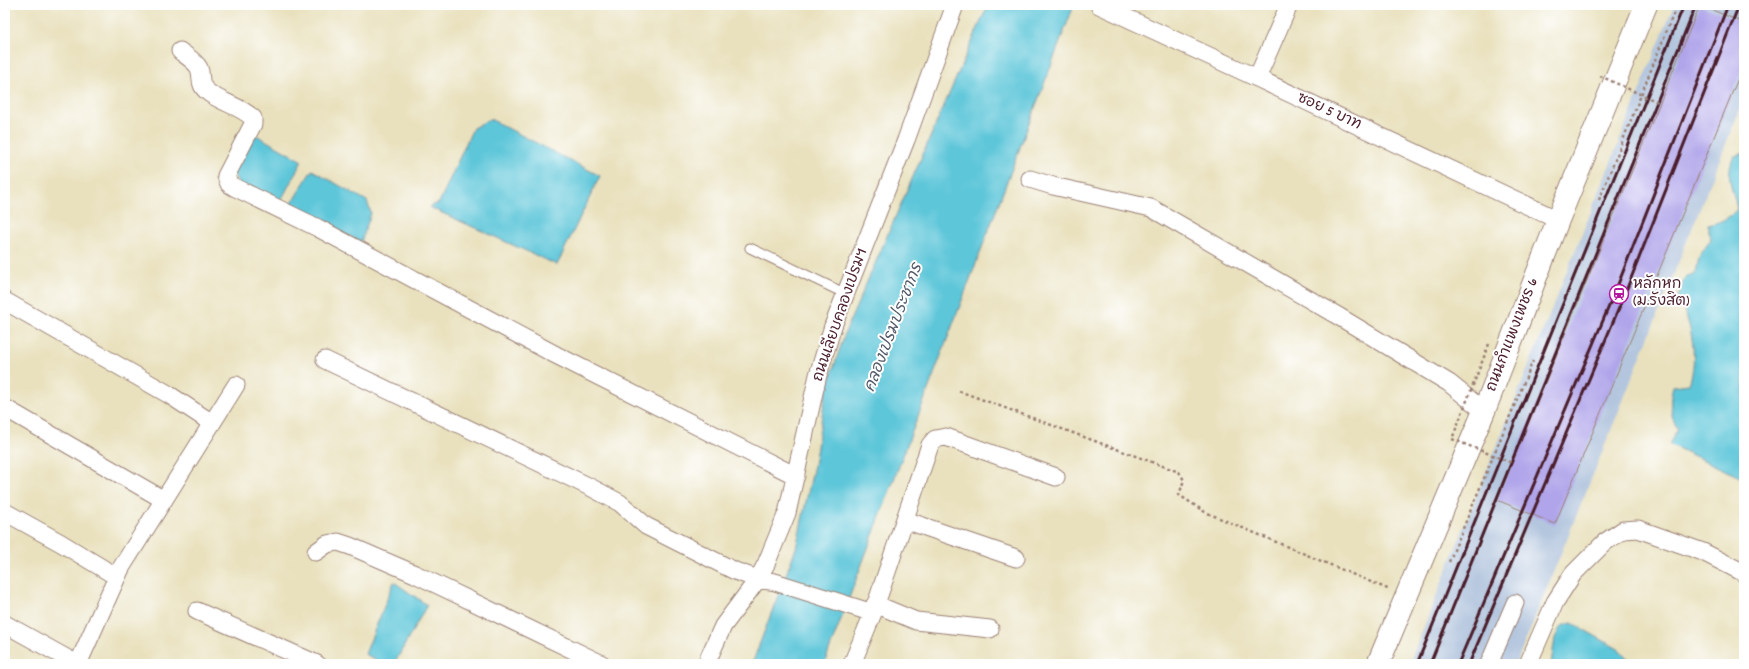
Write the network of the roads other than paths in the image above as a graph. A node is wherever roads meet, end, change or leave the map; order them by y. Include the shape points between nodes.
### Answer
1 (955, 5) edge
2 (1287, 5) edge
3 (1646, 5) edge
4 (1108, 7) edge
5 (180, 51) dead end
6 (1257, 78) junction
7 (1030, 179) dead end
8 (1558, 220) junction
9 (750, 248) dead end
10 (846, 294) junction
11 (5, 301) edge
12 (325, 360) dead end
13 (236, 385) dead end
14 (5, 408) edge
15 (1484, 411) junction
16 (212, 423) junction
17 (796, 476) junction
18 (1056, 477) dead end
19 (164, 500) junction
20 (5, 512) edge
21 (905, 520) junction
22 (316, 552) dead end
23 (1016, 558) dead end
24 (1744, 573) edge
25 (117, 577) junction
26 (758, 579) junction
27 (1515, 604) dead end
28 (870, 610) junction
29 (197, 611) dead end
30 (5, 624) edge
31 (990, 629) dead end
32 (78, 664) edge
33 (316, 664) edge
34 (602, 664) edge
35 (706, 664) edge
36 (852, 664) edge
37 (1378, 664) edge
38 (1489, 664) edge
39 (1528, 664) edge

1 - 10 street, ถนนเลียบคลองเปรมฯ
2 - 6 street
3 - 8 main road, ถนนกำแพงเพชร 6
4 - 6 street, ซอย 5 บาท
5 - 17 street via 199,69 200,81 209,93 247,112 253,118 253,124 226,176 229,184 318,228 556,355
6 - 8 street, ซอย 5 บาท
7 - 15 street via 1150,208 1449,383
8 - 15 main road, ถนนกำแพงเพชร 6
9 - 10 lane
10 - 17 street, ถนนเลียบคลองเปรมฯ via 818,375
11 - 16 street via 168,394
12 - 26 street via 592,488 620,503 646,526 735,571
13 - 16 street
14 - 19 street
15 - 37 main road, ถนนกำแพงเพชร 6
16 - 19 street
17 - 26 street, ถนนเลียบคลองเปรมฯ via 787,513
18 - 21 street via 946,437 935,439 930,446
19 - 25 street
20 - 25 street
21 - 23 street
21 - 28 street
22 - 34 street via 327,544 338,542 350,546 415,574
24 - 39 street via 1703,552 1638,529 1623,530 1605,542 1573,574 1555,602
25 - 32 street
26 - 28 street
26 - 35 street, ถนนเลียบคลองเปรมฯ via 722,626
27 - 38 street
28 - 31 street via 916,621
28 - 36 street
29 - 33 street
30 - 32 street

